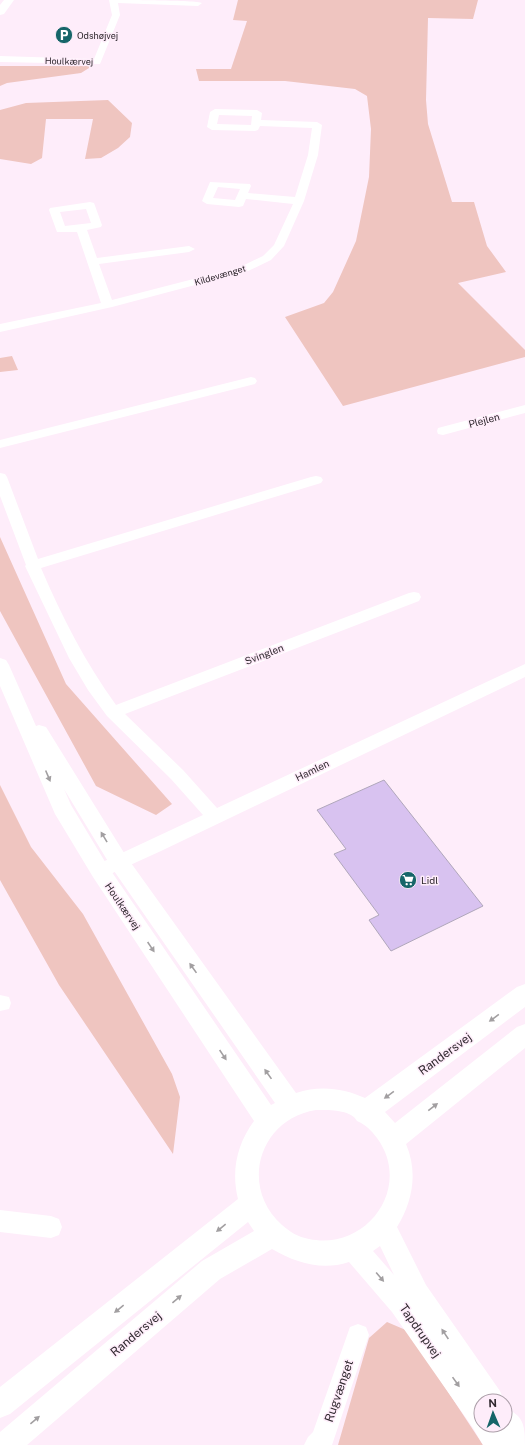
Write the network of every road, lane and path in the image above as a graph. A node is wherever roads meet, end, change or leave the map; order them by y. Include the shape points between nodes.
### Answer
1 (9, 0) edge
2 (113, 0) edge
3 (198, 3) dead end
4 (0, 12) edge
5 (0, 59) edge
6 (256, 123) dead end
7 (242, 196) dead end
8 (299, 201) junction
9 (81, 228) dead end
10 (188, 249) dead end
11 (93, 262) junction
12 (108, 305) junction
13 (0, 328) edge
14 (251, 381) dead end
15 (525, 409) edge
16 (443, 431) dead end
17 (0, 444) edge
18 (0, 478) edge
19 (316, 480) dead end
20 (32, 566) junction
21 (414, 597) dead end
22 (3, 670) edge
23 (525, 670) edge
24 (114, 712) junction
25 (214, 817) junction
26 (119, 862) junction
27 (100, 871) junction
28 (525, 994) edge
29 (525, 1034) edge
30 (291, 1106) junction
31 (365, 1113) junction
32 (268, 1121) junction
33 (392, 1140) junction
34 (252, 1204) junction
35 (0, 1221) edge
36 (51, 1227) dead end
37 (384, 1227) junction
38 (274, 1234) junction
39 (354, 1248) junction
40 (358, 1335) dead end
41 (485, 1393) edge
42 (0, 1404) edge
43 (473, 1406) edge
44 (492, 1433) edge
45 (512, 1433) edge
46 (6, 1445) edge
47 (316, 1445) edge
48 (500, 1445) edge
49 (520, 1445) edge

1 - 4 street
2 - 3 street, Houlkærvej
2 - 5 street, Houlkærvej via 116,15 97,62
6 - 8 street, Kildevænget via 317,125 313,155
7 - 8 street
8 - 12 street, Kildevænget via 279,246 262,262
9 - 11 street
10 - 11 street
11 - 12 street
12 - 13 street, Kildevænget
14 - 17 street
15 - 16 street, Plejlen
18 - 20 street
19 - 20 street
20 - 24 street via 65,636 86,673
21 - 24 street, Svinglen
26 -> 22 street, Houlkærvej
22 -> 27 street, Houlkærvej via 62,808
23 - 25 street, Hamlen
24 - 25 street via 201,798
25 - 26 street, Hamlen
26 - 27 street, Hamlen
30 -> 26 street, Houlkærvej
27 -> 32 street, Houlkærvej
28 -> 31 street, Randersvej
33 -> 29 street
30 - 31 street via 306,1101 328,1100 352,1106
30 - 32 street via 278,1112
31 - 33 street via 380,1124
32 - 34 street via 254,1139 247,1159 246,1182
33 - 37 street via 402,1173 402,1184 397,1207
34 - 38 street via 261,1220
34 -> 42 street
35 - 36 street
37 - 39 street via 371,1239
41 -> 37 street, Tapdrupvej via 417,1294
38 - 39 street via 292,1245 312,1252 334,1252
46 -> 38 street, Randersvej via 211,1270
39 -> 43 street, Tapdrupvej via 401,1303
40 - 47 street, Rugvænget via 322,1440
44 - 48 street
45 - 49 street

